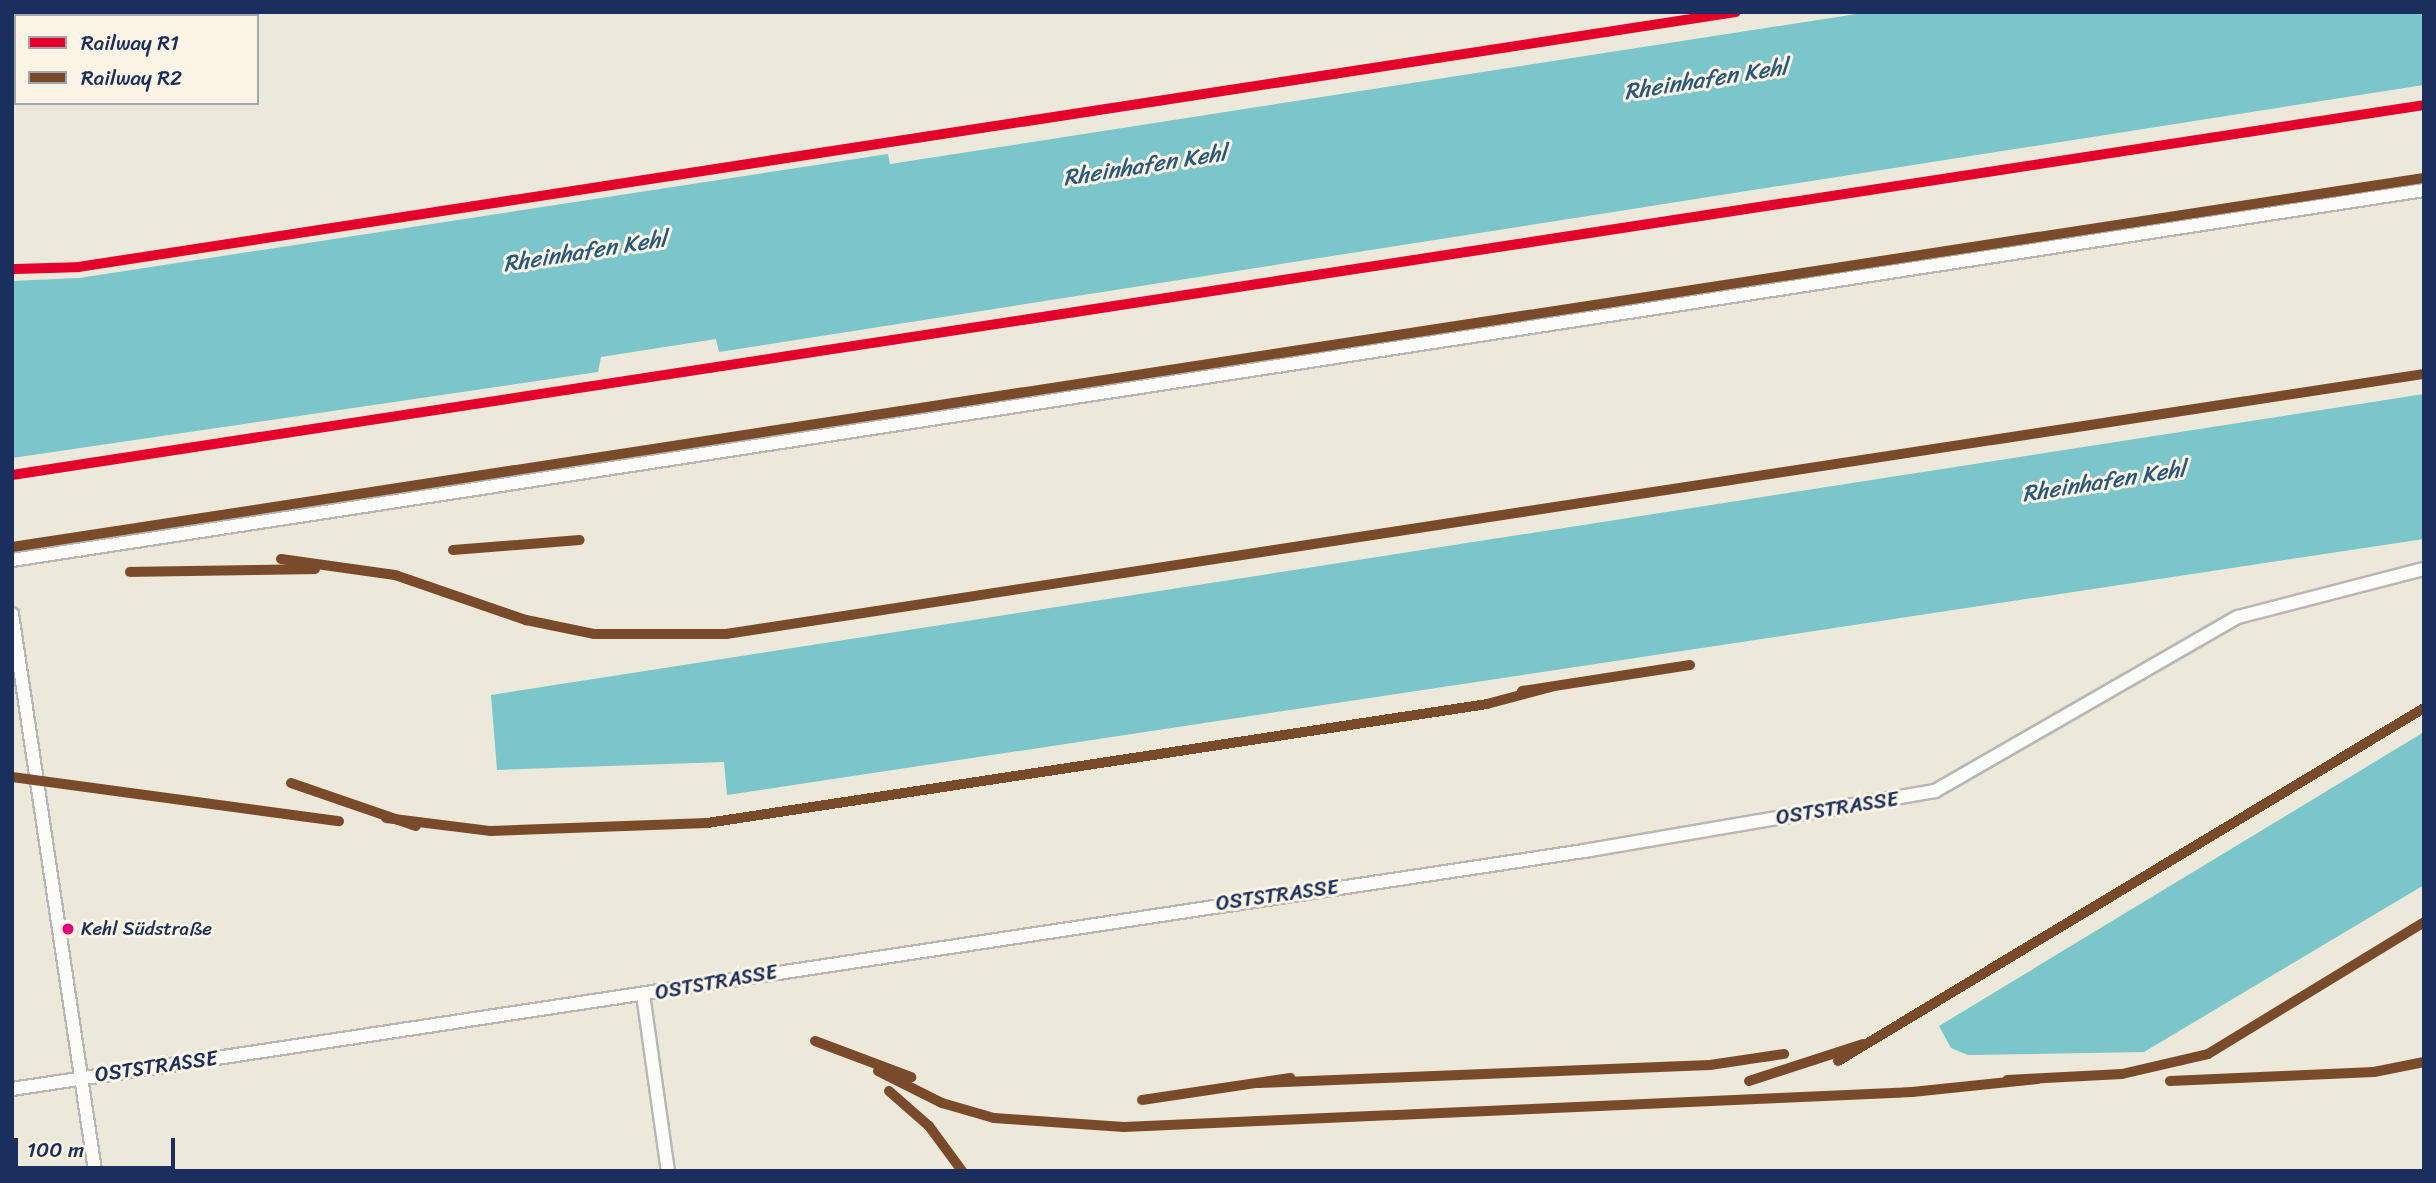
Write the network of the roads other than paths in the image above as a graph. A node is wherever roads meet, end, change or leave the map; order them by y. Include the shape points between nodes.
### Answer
1 (2424, 190) edge
2 (12, 560) edge
3 (2424, 569) edge
4 (12, 614) edge
5 (643, 994) junction
6 (82, 1077) junction
7 (12, 1089) edge
8 (95, 1171) edge
9 (668, 1171) edge

1 - 2 street
3 - 5 street, OSTSTRASSE via 2238,617 1935,791
4 - 6 street
5 - 6 street, OSTSTRASSE
5 - 9 street
6 - 7 street, OSTSTRASSE
6 - 8 street

